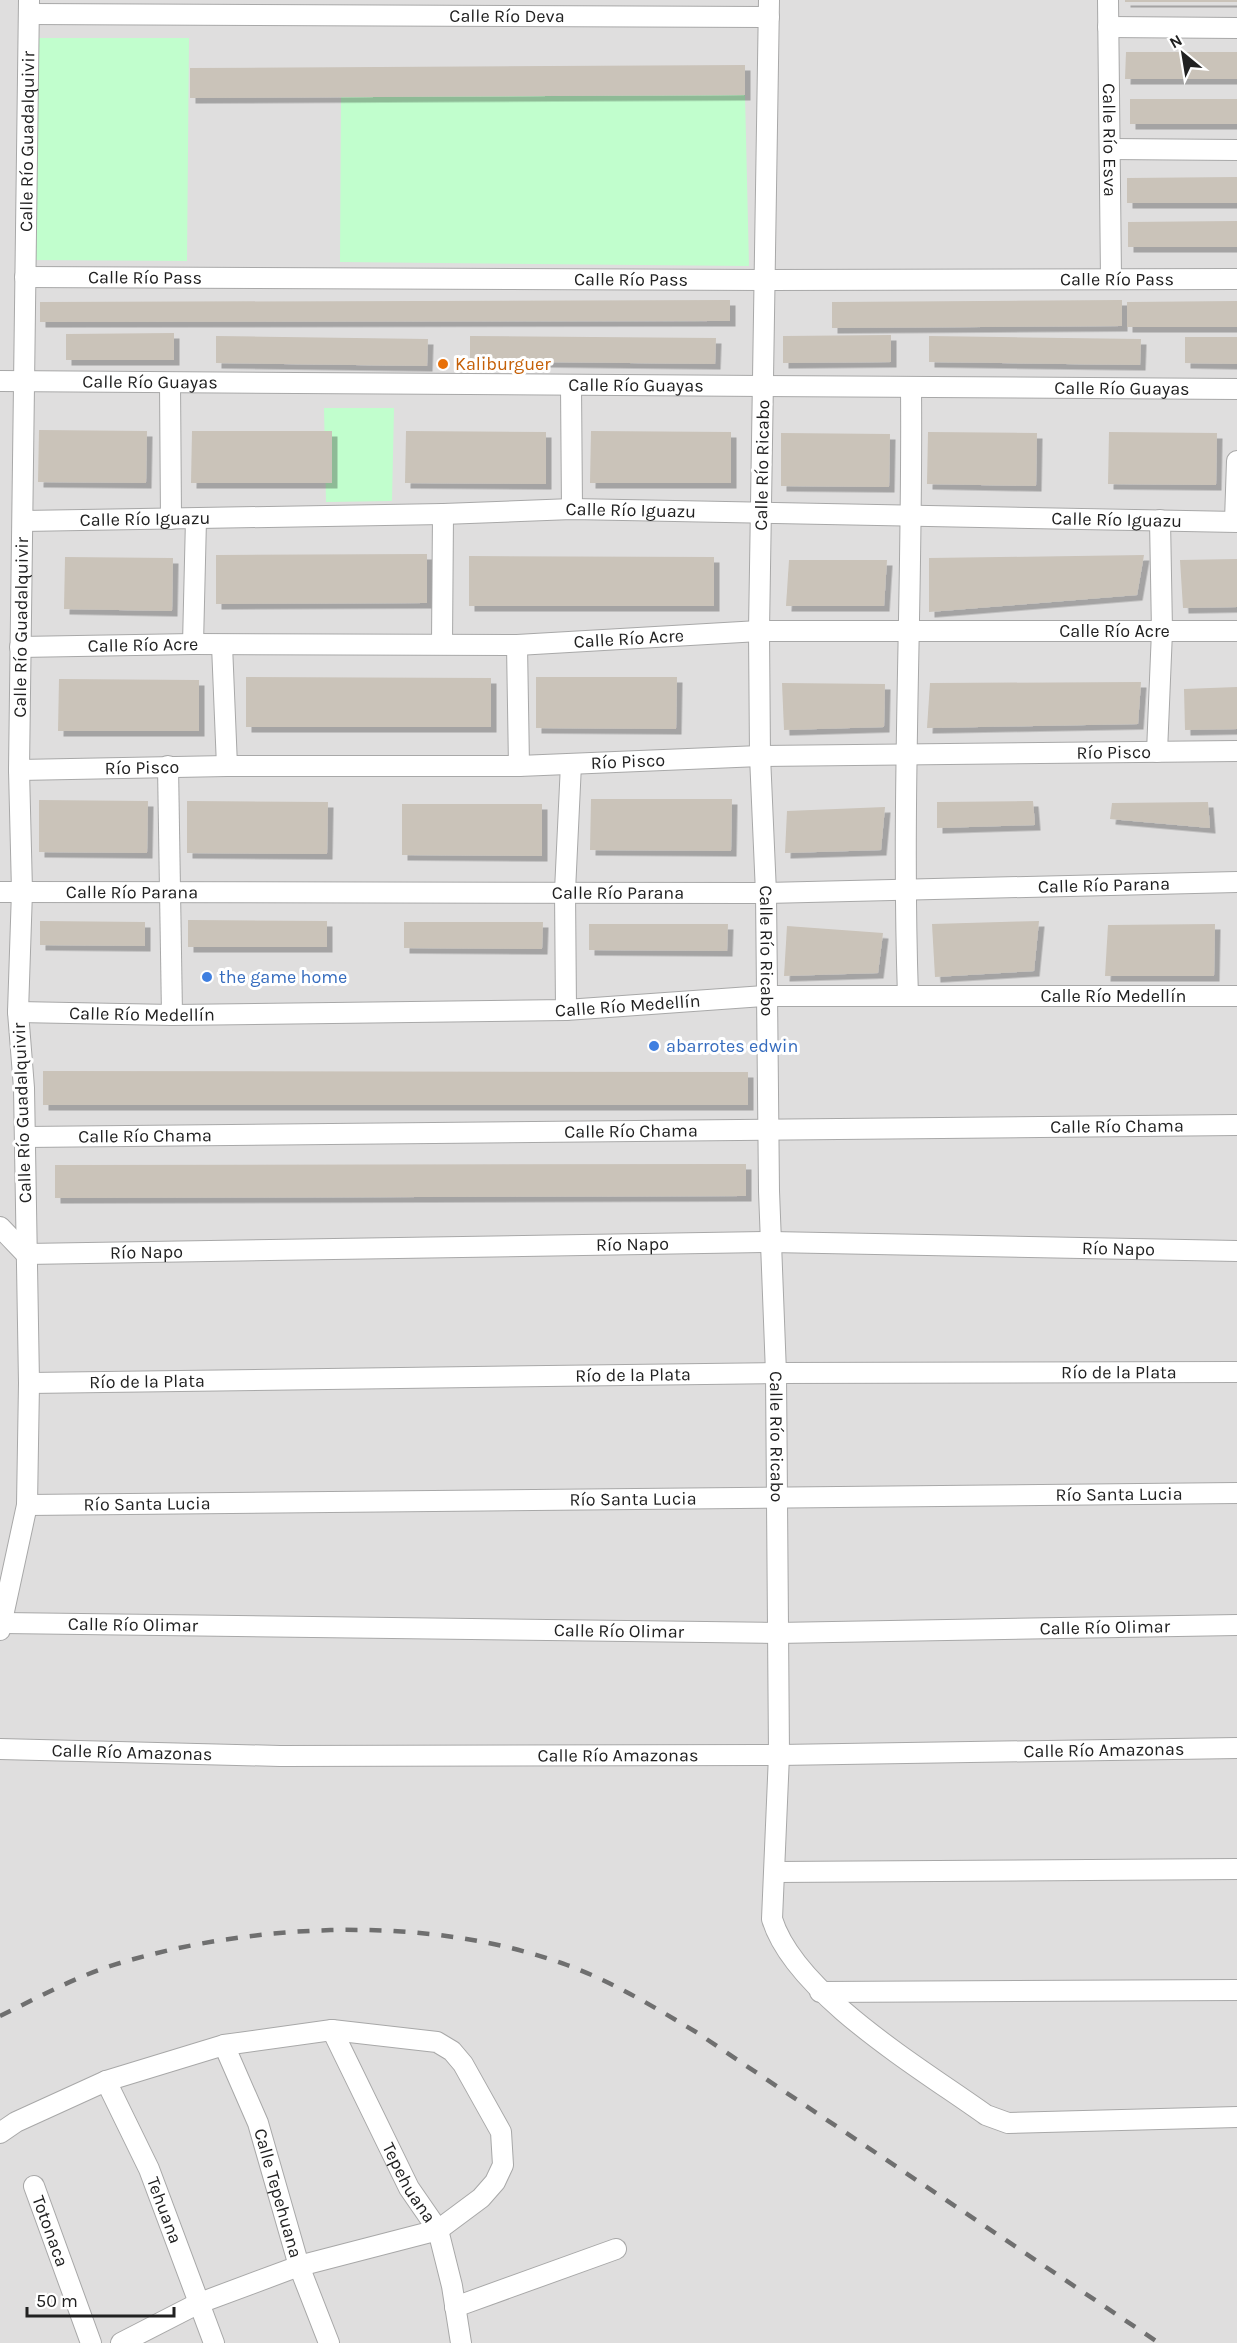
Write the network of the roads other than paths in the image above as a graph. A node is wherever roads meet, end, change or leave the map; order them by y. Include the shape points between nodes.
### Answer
1 (1108, 0) edge
2 (29, 7) edge
3 (769, 9) edge
4 (1108, 27) junction
5 (1237, 28) edge
6 (1110, 149) junction
7 (1237, 150) edge
8 (25, 277) junction
9 (1111, 279) junction
10 (1237, 279) edge
11 (765, 280) junction
12 (0, 381) edge
13 (24, 381) junction
14 (170, 383) junction
15 (571, 386) junction
16 (763, 388) junction
17 (911, 388) junction
18 (1237, 389) edge
19 (1237, 461) edge
20 (572, 509) junction
21 (762, 511) junction
22 (443, 514) junction
23 (912, 514) junction
24 (171, 519) junction
25 (196, 519) junction
26 (1160, 520) junction
27 (23, 521) junction
28 (1236, 521) edge
29 (759, 631) junction
30 (1162, 631) junction
31 (1237, 631) edge
32 (909, 632) junction
33 (193, 644) junction
34 (442, 644) junction
35 (222, 645) junction
36 (517, 645) junction
37 (20, 647) junction
38 (1157, 752) junction
39 (1237, 752) edge
40 (905, 755) junction
41 (760, 756) junction
42 (571, 764) junction
43 (168, 766) junction
44 (227, 766) junction
45 (519, 766) junction
46 (19, 770) junction
47 (1237, 882) edge
48 (905, 890) junction
49 (22, 891) junction
50 (565, 891) junction
51 (0, 892) edge
52 (766, 893) junction
53 (170, 894) junction
54 (765, 996) junction
55 (908, 996) junction
56 (1237, 996) edge
57 (566, 1010) junction
58 (18, 1012) junction
59 (172, 1015) junction
60 (1237, 1125) edge
61 (770, 1128) junction
62 (25, 1137) junction
63 (0, 1227) edge
64 (771, 1242) junction
65 (1237, 1251) edge
66 (26, 1254) junction
67 (1237, 1372) edge
68 (776, 1373) junction
69 (29, 1383) junction
70 (1237, 1493) edge
71 (776, 1499) junction
72 (27, 1505) junction
73 (1237, 1625) edge
74 (1, 1627) edge
75 (777, 1633) junction
76 (1237, 1748) edge
77 (0, 1749) edge
78 (779, 1755) junction
79 (1237, 1869) edge
80 (776, 1872) junction
81 (1237, 1990) edge
82 (820, 1992) junction
83 (332, 2030) junction
84 (224, 2045) junction
85 (106, 2081) junction
86 (1237, 2117) edge
87 (0, 2133) edge
88 (34, 2186) dead end
89 (438, 2230) junction
90 (616, 2249) dead end
91 (299, 2266) junction
92 (197, 2304) junction
93 (455, 2307) junction
94 (91, 2343) edge
95 (121, 2343) edge
96 (214, 2343) edge
97 (329, 2343) edge
98 (461, 2343) edge

1 - 4 street, Calle Río Esva
2 - 3 street, Calle Río Deva
2 - 8 street, Calle Río Guadalquivir
3 - 11 street, Calle Río Ricabo
4 - 5 street
4 - 6 street, Calle Río Esva
6 - 7 street
6 - 9 street, Calle Río Esva
8 - 11 street, Calle Río Pass
8 - 13 street, Calle Río Guadalquivir
9 - 10 street, Calle Río Pass
9 - 11 street, Calle Río Pass
11 - 16 street, Calle Río Ricabo
12 - 13 street, Calle Río Guayas
13 - 14 street, Calle Río Guayas
13 - 27 street, Calle Río Guadalquivir
14 - 15 street, Calle Río Guayas
14 - 24 street
15 - 16 street, Calle Río Guayas
15 - 20 street
16 - 17 street, Calle Río Guayas
16 - 21 street, Calle Río Ricabo
17 - 18 street, Calle Río Guayas
17 - 23 street
19 - 28 street
20 - 21 street, Calle Río Iguazu
20 - 22 street, Calle Río Iguazu
21 - 23 street, Calle Río Iguazu
21 - 29 street, Calle Río Ricabo
22 - 25 street, Calle Río Iguazu
22 - 34 street
23 - 26 street, Calle Río Iguazu
23 - 32 street
24 - 25 street, Calle Río Iguazu
24 - 27 street, Calle Río Iguazu
25 - 33 street
26 - 28 street, Calle Río Iguazu
26 - 30 street
27 - 37 street, Calle Río Guadalquivir
29 - 32 street, Calle Río Acre
29 - 36 street, Calle Río Acre
29 - 41 street, Calle Río Ricabo
30 - 31 street, Calle Río Acre
30 - 32 street, Calle Río Acre
30 - 38 street
32 - 40 street
33 - 35 street, Calle Río Acre
33 - 37 street, Calle Río Acre
34 - 35 street, Calle Río Acre
34 - 36 street, Calle Río Acre
35 - 44 street
36 - 45 street
37 - 46 street, Calle Río Guadalquivir
38 - 39 street, Río Pisco
38 - 40 street, Río Pisco
40 - 41 street, Río Pisco
40 - 48 street
41 - 42 street, Río Pisco
41 - 52 street, Calle Río Ricabo
42 - 45 street, Río Pisco
42 - 50 street
43 - 44 street, Río Pisco
43 - 46 street, Río Pisco
43 - 53 street
44 - 45 street, Río Pisco
46 - 49 street, Calle Río Guadalquivir
47 - 48 street, Calle Río Parana
48 - 52 street, Calle Río Parana
48 - 55 street
49 - 51 street, Calle Río Parana
49 - 53 street, Calle Río Parana
49 - 58 street, Calle Río Guadalquivir
50 - 52 street, Calle Río Parana
50 - 53 street, Calle Río Parana
50 - 57 street
52 - 54 street, Calle Río Ricabo
53 - 59 street
54 - 55 street, Calle Río Medellín
54 - 57 street, Calle Río Medellín
54 - 61 street, Calle Río Ricabo
55 - 56 street, Calle Río Medellín
57 - 59 street, Calle Río Medellín
58 - 59 street, Calle Río Medellín
58 - 62 street, Calle Río Guadalquivir
60 - 61 street, Calle Río Chama
61 - 62 street, Calle Río Chama
61 - 64 street, Calle Río Ricabo
62 - 66 street, Calle Río Guadalquivir
63 - 66 street
64 - 65 street, Río Napo
64 - 66 street, Río Napo
64 - 68 street, Calle Río Ricabo
66 - 69 street, Calle Río Guadalquivir
67 - 68 street, Río de la Plata
68 - 69 street, Río de la Plata
68 - 71 street, Calle Río Ricabo
69 - 72 street, Calle Río Guadalquivir
70 - 71 street, Río Santa Lucia
71 - 72 street, Río Santa Lucia
71 - 75 street, Calle Río Ricabo
72 - 74 street, Calle Río Guadalquivir
73 - 75 street, Calle Río Olimar
74 - 75 street, Calle Río Olimar
75 - 78 street, Calle Río Ricabo
76 - 78 street, Calle Río Amazonas
77 - 78 street, Calle Río Amazonas via 280,1756
78 - 80 street, Calle Río Ricabo
79 - 80 street
80 - 82 street, Calle Río Ricabo via 772,1919 777,1936
81 - 82 street
82 - 86 street via 997,2120 1008,2123
83 - 84 street
83 - 89 street, Tepehuana via 409,2188
83 - 89 street via 437,2042 452,2051 501,2132 503,2165 495,2182 481,2198
84 - 85 street
84 - 91 street, Calle Tepehuana via 258,2123
85 - 87 street
85 - 92 street, Tehuana via 154,2180
88 - 94 street, Totonaca
89 - 91 street
89 - 93 street, Tepehuana
90 - 93 street
91 - 92 street
91 - 97 street, Calle Tepehuana
92 - 95 street
92 - 96 street, Tehuana
93 - 98 street, Tepehuana

